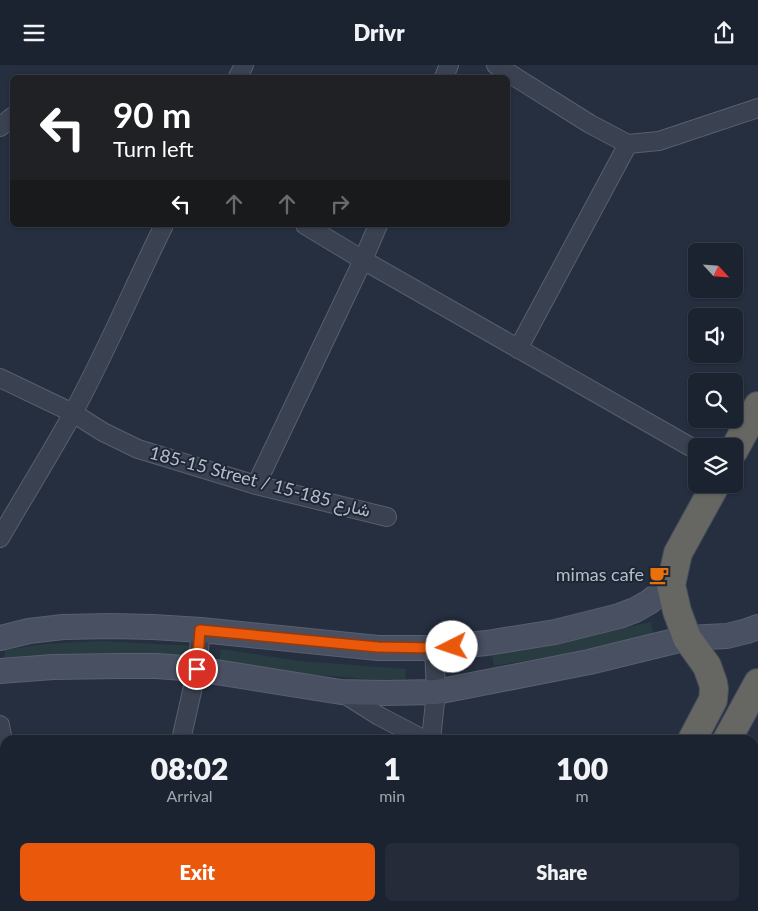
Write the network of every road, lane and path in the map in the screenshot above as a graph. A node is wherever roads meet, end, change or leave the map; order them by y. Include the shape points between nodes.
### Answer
1 (496, 65) edge
2 (758, 108) edge
3 (10, 119) edge
4 (0, 127) edge
5 (628, 144) junction
6 (163, 227) edge
7 (308, 227) edge
8 (377, 227) edge
9 (363, 261) junction
10 (518, 349) junction
11 (0, 378) edge
12 (758, 406) edge
13 (73, 413) junction
14 (741, 438) edge
15 (688, 445) edge
16 (256, 485) junction
17 (711, 493) edge
18 (387, 517) dead end
19 (0, 538) edge
20 (671, 585) junction
21 (758, 627) edge
22 (200, 630) junction
23 (0, 638) edge
24 (687, 638) junction
25 (434, 648) junction
26 (197, 669) junction
27 (0, 671) edge
28 (758, 683) edge
29 (341, 692) junction
30 (436, 693) junction
31 (182, 735) edge
32 (415, 735) edge
33 (432, 735) edge
34 (695, 735) edge
35 (730, 735) edge

1 - 5 street
2 - 5 street via 659,141
3 - 4 street
5 - 10 street
6 - 13 street
7 - 9 street
8 - 9 street
9 - 10 street
9 - 16 street
10 - 15 street
11 - 13 street, 185-15 Street / شارع 185-15
12 - 14 highway
13 - 16 street, 185-15 Street / شارع 185-15 via 138,449
13 - 19 street
16 - 18 street, 185-15 Street / شارع 185-15
17 - 20 highway via 678,553
20 - 24 highway
20 - 25 main road via 649,602 619,616 555,632
21 - 24 main road via 727,636
22 - 23 main road via 63,627
22 - 25 main road via 378,647
22 - 26 street
24 - 30 main road
24 - 34 highway via 707,666 714,689 713,700
25 - 30 street
26 - 27 main road via 119,666
26 - 29 main road
26 - 31 street
28 - 35 highway
29 - 30 main road
29 - 32 street
30 - 33 street

